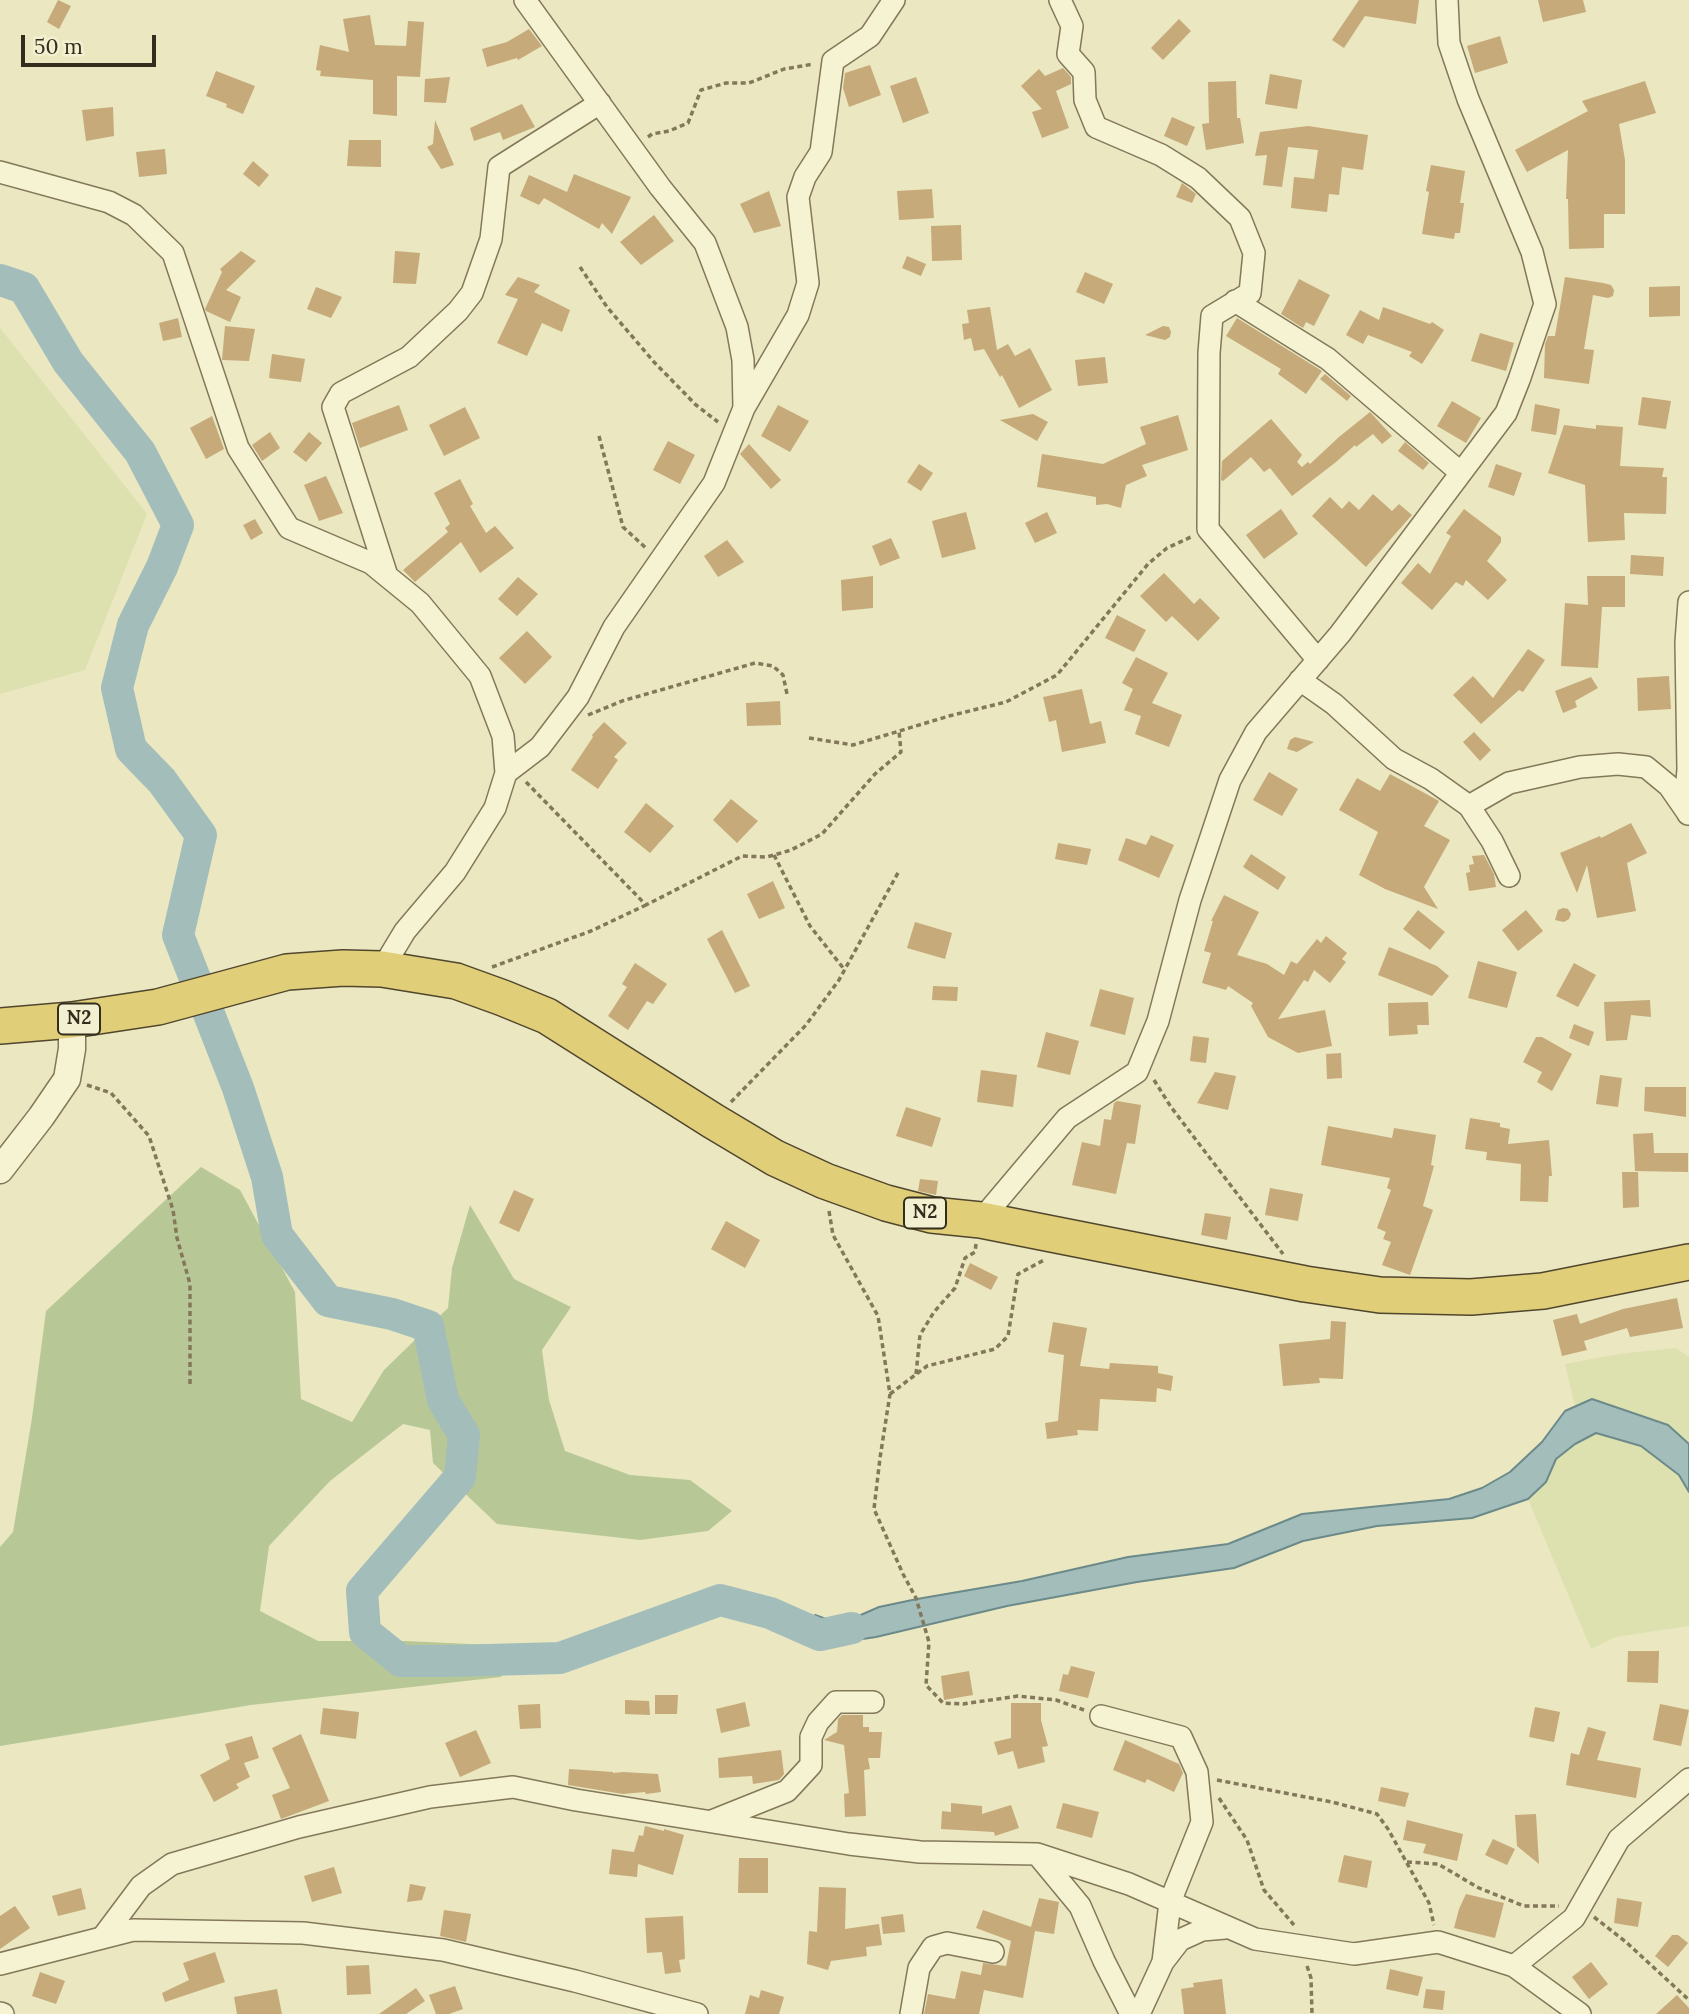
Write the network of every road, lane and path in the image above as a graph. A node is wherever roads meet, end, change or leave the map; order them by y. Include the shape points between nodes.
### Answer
1 (526, 0) edge
2 (894, 0) edge
3 (1060, 0) edge
4 (1447, 0) edge
5 (833, 61) junction
6 (600, 103) junction
7 (632, 148) junction
8 (0, 172) edge
9 (580, 267) dead end
10 (1235, 301) junction
11 (744, 408) junction
12 (734, 434) junction
13 (599, 436) dead end
14 (1461, 473) junction
15 (1208, 529) junction
16 (660, 561) junction
17 (387, 576) junction
18 (1689, 602) edge
19 (1318, 660) junction
20 (1300, 680) junction
21 (787, 694) dead end
22 (584, 717) dead end
23 (899, 731) junction
24 (809, 738) dead end
25 (509, 771) junction
26 (1469, 806) junction
27 (1688, 816) edge
28 (774, 855) junction
29 (899, 871) dead end
30 (1509, 876) dead end
31 (646, 905) junction
32 (382, 969) junction
33 (844, 970) junction
34 (456, 981) junction
35 (72, 1020) junction
36 (0, 1026) edge
37 (1141, 1064) junction
38 (66, 1079) junction
39 (713, 1121) junction
40 (0, 1170) edge
41 (825, 1181) junction
42 (981, 1220) junction
43 (1074, 1237) junction
44 (1689, 1262) edge
45 (1305, 1284) junction
46 (916, 1374) junction
47 (190, 1385) dead end
48 (890, 1394) junction
49 (873, 1702) dead end
50 (1101, 1716) joint
51 (1198, 1777) junction
52 (1689, 1779) edge
53 (710, 1821) junction
54 (1037, 1854) junction
55 (1407, 1862) junction
56 (1170, 1902) junction
57 (1581, 1906) junction
58 (1225, 1927) junction
59 (103, 1937) junction
60 (1438, 1942) junction
61 (1302, 1947) junction
62 (993, 1952) dead end
63 (1163, 1962) junction
64 (0, 1964) edge
65 (1514, 1966) junction
66 (1689, 2000) edge
67 (697, 2014) edge
68 (911, 2014) edge
69 (1131, 2014) edge
70 (1139, 2014) edge
71 (1312, 2014) edge
72 (1580, 2014) edge

1 - 6 street
2 - 5 street via 870,36
3 - 10 street via 1072,26 1068,54 1084,72 1085,100 1096,127 1161,155 1198,178 1240,218 1254,253 1250,293
4 - 14 street via 1450,43 1468,99 1532,252 1545,304 1506,413
5 - 7 path via 701,90 688,122 652,134
5 - 11 street via 821,152 798,197 808,283 798,315
6 - 7 street
6 - 17 street via 499,167 491,239 472,293 409,357 341,393 333,407
7 - 11 street via 705,243 737,327
8 - 17 street via 109,202 134,215 173,253 238,448 289,528 371,564
9 - 12 path via 654,362 696,405
10 - 14 street via 1328,359
10 - 15 street via 1212,316
11 - 12 street
12 - 16 street via 714,484
13 - 16 path via 623,527
14 - 19 street
15 - 19 street
15 - 23 path via 1167,548 1148,564 1057,675 1006,702
16 - 25 street via 614,627 578,697 540,747
17 - 25 street via 419,603 480,676 503,736
18 - 27 street
19 - 20 street
20 - 26 street via 1394,760
20 - 37 street via 1256,732 1230,780
21 - 22 path via 783,675 773,666 755,663 635,697
23 - 24 path via 853,744
23 - 28 path via 901,752 822,834
25 - 31 path
25 - 32 street via 495,808 455,872 405,931
26 - 27 street via 1509,783 1580,767 1618,764 1646,767 1669,786
26 - 30 street
28 - 31 path via 742,856
28 - 33 path via 810,926
29 - 33 path
31 - 34 path via 591,931
32 - 34 highway, N2
32 - 35 highway, N2 via 287,972 158,1007
33 - 39 path via 806,1025
34 - 39 highway, N2 via 547,1016
35 - 36 highway, N2
35 - 38 street
37 - 42 street via 1137,1072 1067,1118
37 - 45 path
38 - 40 street
38 - 47 path via 111,1093 149,1136 190,1284
39 - 41 highway, N2
41 - 42 highway, N2 via 932,1215
41 - 48 path via 833,1235 878,1316
42 - 43 highway, N2
42 - 46 path via 975,1252 965,1258 955,1288 920,1335
43 - 45 highway, N2
43 - 46 path via 1018,1274 1008,1336 995,1349 927,1366
44 - 45 highway, N2 via 1543,1291 1471,1297 1380,1295
46 - 48 path
48 - 50 path via 874,1509 916,1598 929,1642 926,1685 943,1703 1018,1696 1056,1700
49 - 53 street via 835,1702 811,1737 811,1765 787,1791
50 - 51 street via 1181,1737
51 - 55 path via 1377,1814
51 - 56 street via 1202,1822
51 - 61 path via 1214,1791 1247,1840 1264,1890 1293,1923
52 - 57 street via 1619,1839
53 - 54 street via 920,1852
53 - 59 street via 513,1787 430,1797 299,1827 172,1864 141,1886
54 - 56 street
54 - 69 street via 1080,1906
55 - 57 path via 1438,1864 1479,1888 1524,1906
55 - 60 path via 1429,1903
56 - 58 street
56 - 63 street
57 - 65 street via 1574,1918
57 - 66 path
58 - 61 street via 1255,1939
58 - 63 street via 1202,1930 1180,1940
59 - 64 street
59 - 67 street via 133,1930 303,1933 443,1950
60 - 61 street via 1354,1954
60 - 65 street
61 - 71 path via 1311,1978
62 - 68 street via 947,1943 933,1947 919,1968
63 - 70 street
65 - 72 street

